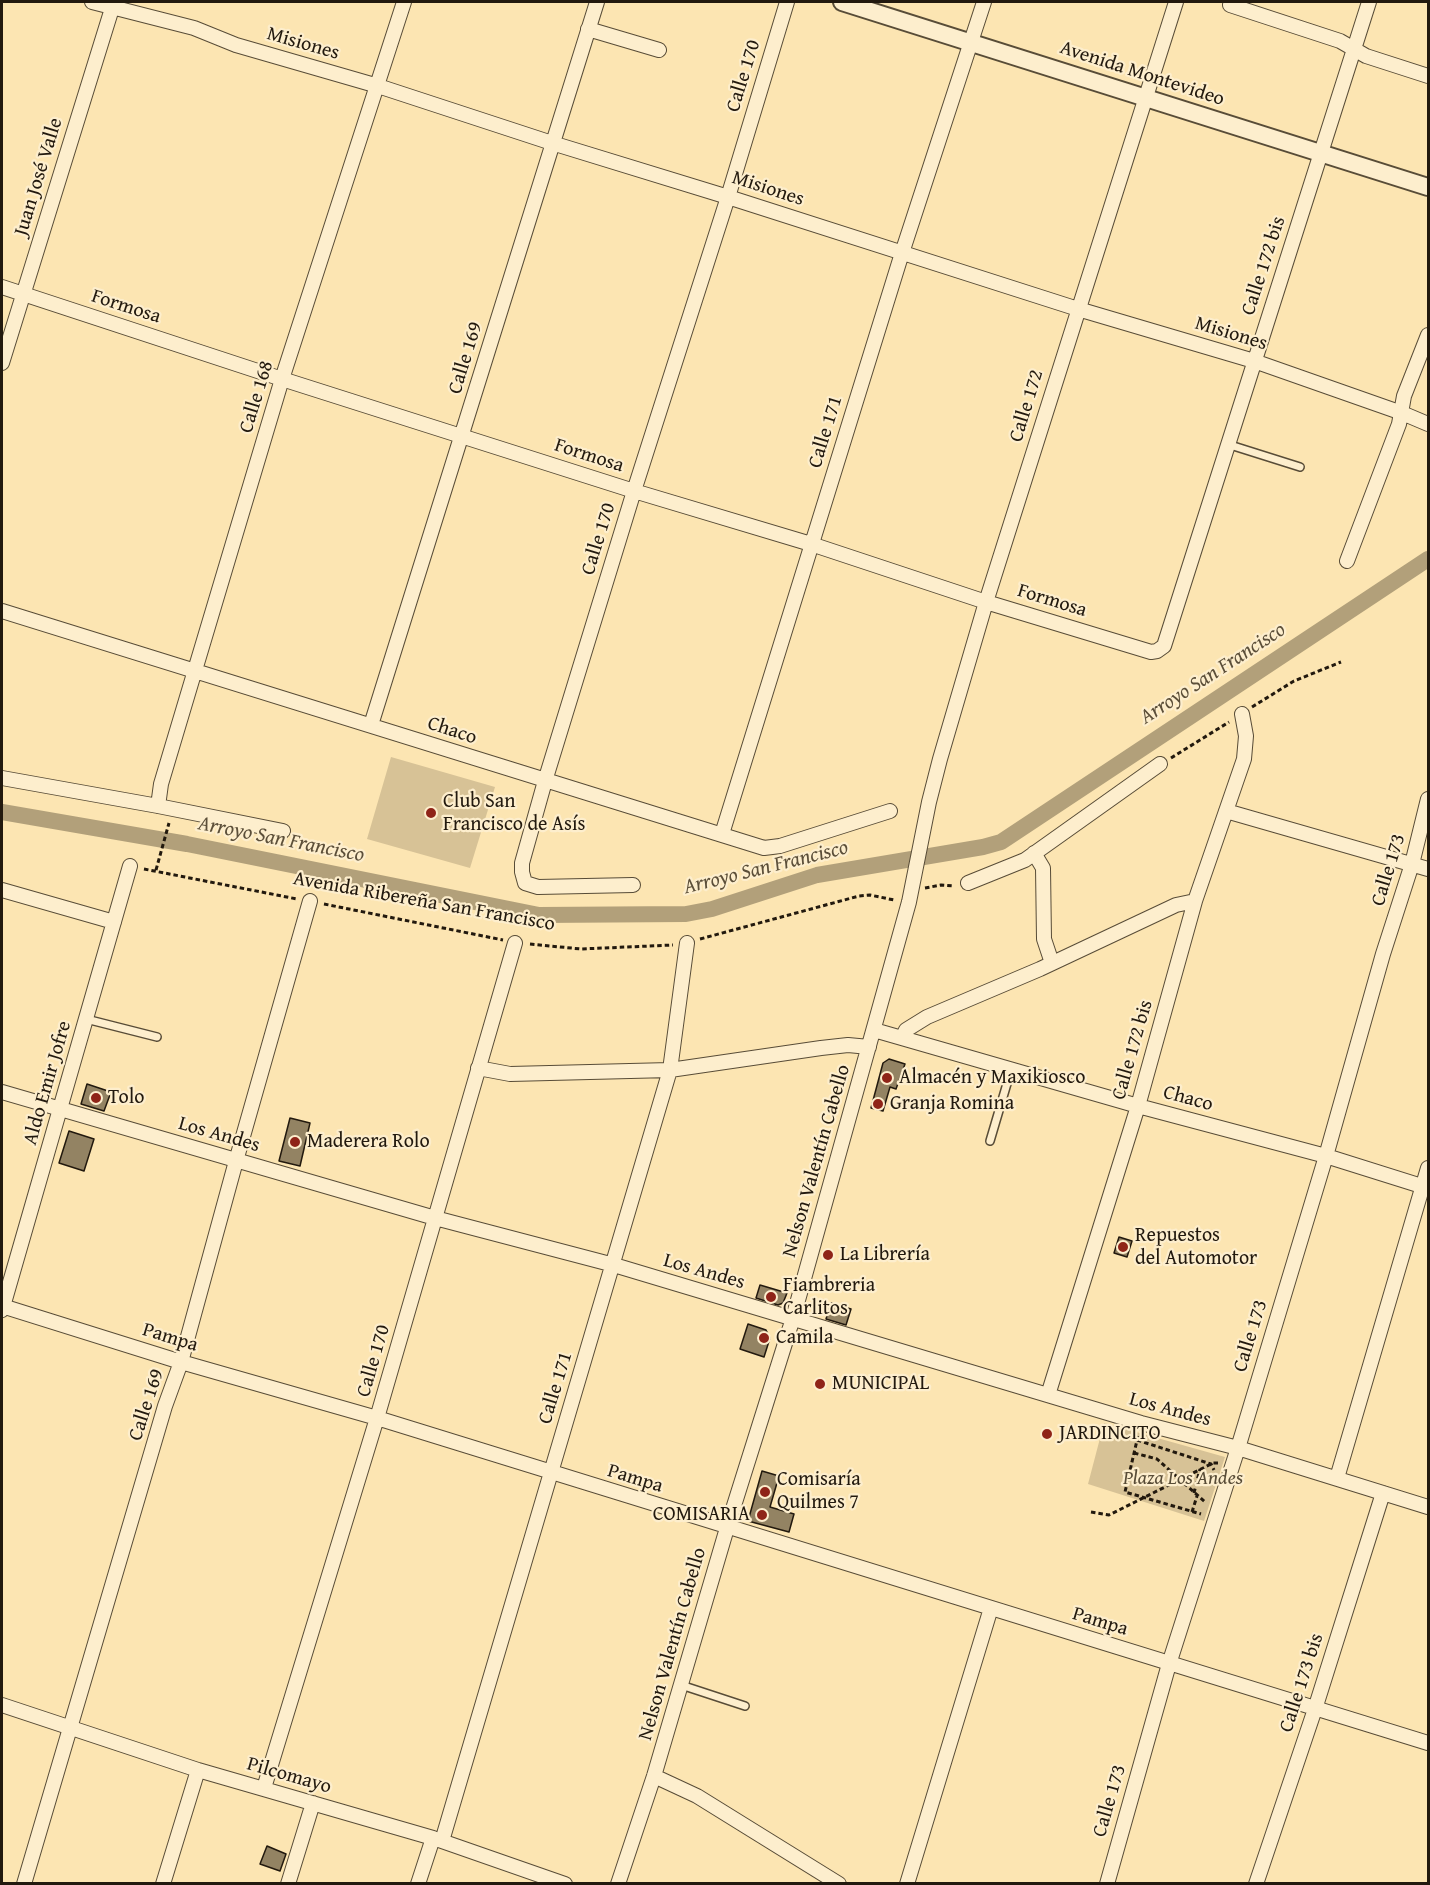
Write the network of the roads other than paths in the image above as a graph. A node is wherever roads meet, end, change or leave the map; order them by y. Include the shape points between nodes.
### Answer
1 (92, 2) edge
2 (404, 2) edge
3 (597, 2) edge
4 (787, 2) edge
5 (842, 2) edge
6 (984, 2) edge
7 (1176, 2) edge
8 (1369, 2) edge
9 (113, 4) edge
10 (1230, 4) dead end
11 (588, 29) junction
12 (970, 41) junction
13 (1353, 49) junction
14 (659, 50) dead end
15 (1428, 76) edge
16 (378, 86) junction
17 (1144, 98) junction
18 (552, 143) junction
19 (1322, 153) junction
20 (1428, 187) edge
21 (728, 197) junction
22 (902, 253) junction
23 (2, 287) edge
24 (24, 294) junction
25 (1078, 309) junction
26 (1428, 335) edge
27 (1254, 361) junction
28 (2, 363) edge
29 (282, 379) junction
30 (1402, 413) junction
31 (1428, 424) edge
32 (463, 436) junction
33 (1227, 444) junction
34 (1300, 467) dead end
35 (634, 491) junction
36 (811, 544) junction
37 (1347, 561) dead end
38 (986, 602) junction
39 (2, 611) edge
40 (1164, 646) joint
41 (196, 673) junction
42 (1242, 714) dead end
43 (371, 725) junction
44 (1160, 764) dead end
45 (2, 778) edge
46 (545, 781) junction
47 (1428, 799) edge
48 (158, 806) junction
49 (1226, 811) junction
50 (890, 812) dead end
51 (925, 824) joint
52 (283, 831) dead end
53 (722, 834) junction
54 (1034, 854) junction
55 (1412, 864) junction
56 (130, 866) road end
57 (1428, 869) edge
58 (968, 883) road end
59 (633, 885) dead end
60 (2, 890) edge
61 (310, 901) road end
62 (1195, 901) junction
63 (114, 922) junction
64 (515, 943) road end
65 (687, 943) road end
66 (1052, 963) junction
67 (86, 1019) junction
68 (874, 1030) junction
69 (157, 1037) dead end
70 (902, 1038) junction
71 (870, 1047) junction
72 (478, 1068) junction
73 (670, 1070) junction
74 (1011, 1070) junction
75 (2, 1092) edge
76 (1138, 1106) junction
77 (61, 1110) junction
78 (990, 1140) dead end
79 (1326, 1156) junction
80 (236, 1161) junction
81 (1428, 1168) edge
82 (1426, 1187) edge
83 (435, 1218) junction
84 (614, 1265) junction
85 (2, 1307) edge
86 (793, 1318) junction
87 (181, 1362) junction
88 (1048, 1395) junction
89 (377, 1418) junction
90 (1238, 1448) junction
91 (551, 1473) junction
92 (1337, 1478) junction
93 (1383, 1493) junction
94 (1428, 1507) edge
95 (727, 1528) junction
96 (991, 1608) junction
97 (1169, 1664) junction
98 (681, 1685) junction
99 (2, 1705) edge
100 (745, 1706) dead end
101 (1315, 1709) junction
102 (70, 1727) junction
103 (1428, 1743) edge
104 (198, 1770) junction
105 (654, 1776) junction
106 (264, 1788) junction
107 (313, 1803) junction
108 (438, 1840) junction
109 (24, 1884) edge
110 (163, 1884) edge
111 (288, 1884) edge
112 (418, 1884) edge
113 (565, 1884) edge
114 (618, 1884) edge
115 (839, 1884) edge
116 (907, 1884) edge
117 (1107, 1884) edge
118 (1256, 1884) edge

1 - 9 street, Misiones
2 - 16 street, Calle 168
3 - 11 street, Calle 169
4 - 21 street, Calle 170
5 - 12 street, Avenida Montevideo
6 - 12 street, Calle 171
7 - 17 street, Calle 172
8 - 13 street, Calle 172 bis
9 - 16 street, Misiones
9 - 24 street, Juan José Valle
10 - 13 street via 1340,41
11 - 14 street
11 - 18 street, Calle 169
12 - 17 street, Avenida Montevideo
12 - 22 street, Calle 171
13 - 15 street
13 - 19 street, Calle 172 bis
16 - 18 street, Misiones
16 - 29 street, Calle 168
17 - 19 street, Avenida Montevideo
17 - 25 street, Calle 172
18 - 21 street, Misiones
18 - 32 street, Calle 169
19 - 20 street, Avenida Montevideo
19 - 27 street, Calle 172 bis
21 - 22 street, Misiones
21 - 35 street, Calle 170
22 - 25 street, Misiones
22 - 36 street, Calle 171
23 - 24 street, Formosa
24 - 28 street, Juan José Valle
24 - 29 street, Formosa
25 - 27 street, Misiones
25 - 38 street, Calle 172
26 - 30 street via 1404,396
27 - 30 street, Misiones
27 - 33 street, Calle 172 bis
29 - 32 street, Formosa
29 - 41 street, Calle 168
30 - 31 street, Misiones
30 - 37 street
32 - 35 street, Formosa
32 - 43 street, Calle 169
33 - 34 lane
33 - 40 street, Calle 172 bis
35 - 36 street, Formosa
35 - 46 street, Calle 170
36 - 38 street, Formosa
36 - 53 street, Calle 171
38 - 40 street, Formosa via 1151,652
38 - 51 street, Calle 172
39 - 41 street, Chaco
41 - 43 street, Chaco
41 - 48 street, Calle 168 via 161,784
42 - 49 street, Calle 172 bis via 1245,752
43 - 46 street, Chaco
44 - 54 street
45 - 48 street
46 - 53 street, Chaco
46 - 59 street, Calle 170 via 522,863 525,883 538,887
47 - 55 street, Calle 173
48 - 52 street
49 - 55 street
49 - 62 street, Calle 172 bis
50 - 53 street, Chaco via 772,848
51 - 68 street, Nelson Valentín Cabello via 914,884
54 - 58 street
54 - 66 street via 1043,868 1044,939
55 - 57 street
55 - 79 street, Calle 173
56 - 63 street, Aldo Emir Jofre
60 - 63 street
61 - 80 street, Calle 169
62 - 66 street via 1176,905
62 - 76 street, Calle 172 bis
63 - 67 street, Aldo Emir Jofre
64 - 72 street, Calle 170
65 - 73 street, Calle 171
66 - 70 street via 927,1017 906,1030
67 - 69 lane
67 - 77 street, Aldo Emir Jofre
68 - 70 street, Chaco
68 - 71 street, Nelson Valentín Cabello
70 - 74 street, Chaco
71 - 73 street via 821,1048
71 - 86 street, Nelson Valentín Cabello
72 - 73 street via 510,1074
72 - 83 street, Calle 170
73 - 84 street, Calle 171
74 - 76 street, Chaco
74 - 78 lane
75 - 77 street, Los Andes
76 - 79 street, Chaco
76 - 88 street, Calle 172 bis
77 - 80 street, Los Andes
77 - 85 street, Aldo Emir Jofre
79 - 82 street, Chaco
79 - 90 street, Calle 173
80 - 83 street, Los Andes
80 - 87 street, Calle 169
81 - 82 street
82 - 92 street
83 - 84 street, Los Andes
83 - 89 street, Calle 170
84 - 86 street, Los Andes
84 - 91 street, Calle 171
85 - 87 street, Pampa
86 - 88 street, Los Andes
86 - 95 street, Nelson Valentín Cabello
87 - 89 street, Pampa
87 - 102 street, Calle 169
88 - 90 street, Los Andes
89 - 91 street, Pampa
89 - 106 street, Calle 170
90 - 92 street, Los Andes
90 - 97 street, Calle 173
91 - 95 street, Pampa
91 - 108 street, Calle 171
92 - 93 street, Los Andes
93 - 94 street, Los Andes
93 - 101 street, Calle 173 bis
95 - 96 street, Pampa
95 - 98 street, Nelson Valentín Cabello
96 - 97 street, Pampa
96 - 116 street
97 - 101 street, Pampa
97 - 117 street, Calle 173
98 - 100 lane
98 - 105 street, Nelson Valentín Cabello
99 - 102 street, Pilcomayo
101 - 103 street, Pampa
101 - 118 street, Calle 173 bis
102 - 104 street, Pilcomayo
102 - 109 street, Calle 169
104 - 106 street, Pilcomayo
104 - 110 street
105 - 114 street, Nelson Valentín Cabello
105 - 115 street via 697,1796
106 - 107 street, Pilcomayo
107 - 108 street, Pilcomayo
107 - 111 street
108 - 112 street, Calle 171
108 - 113 street, Pilcomayo

